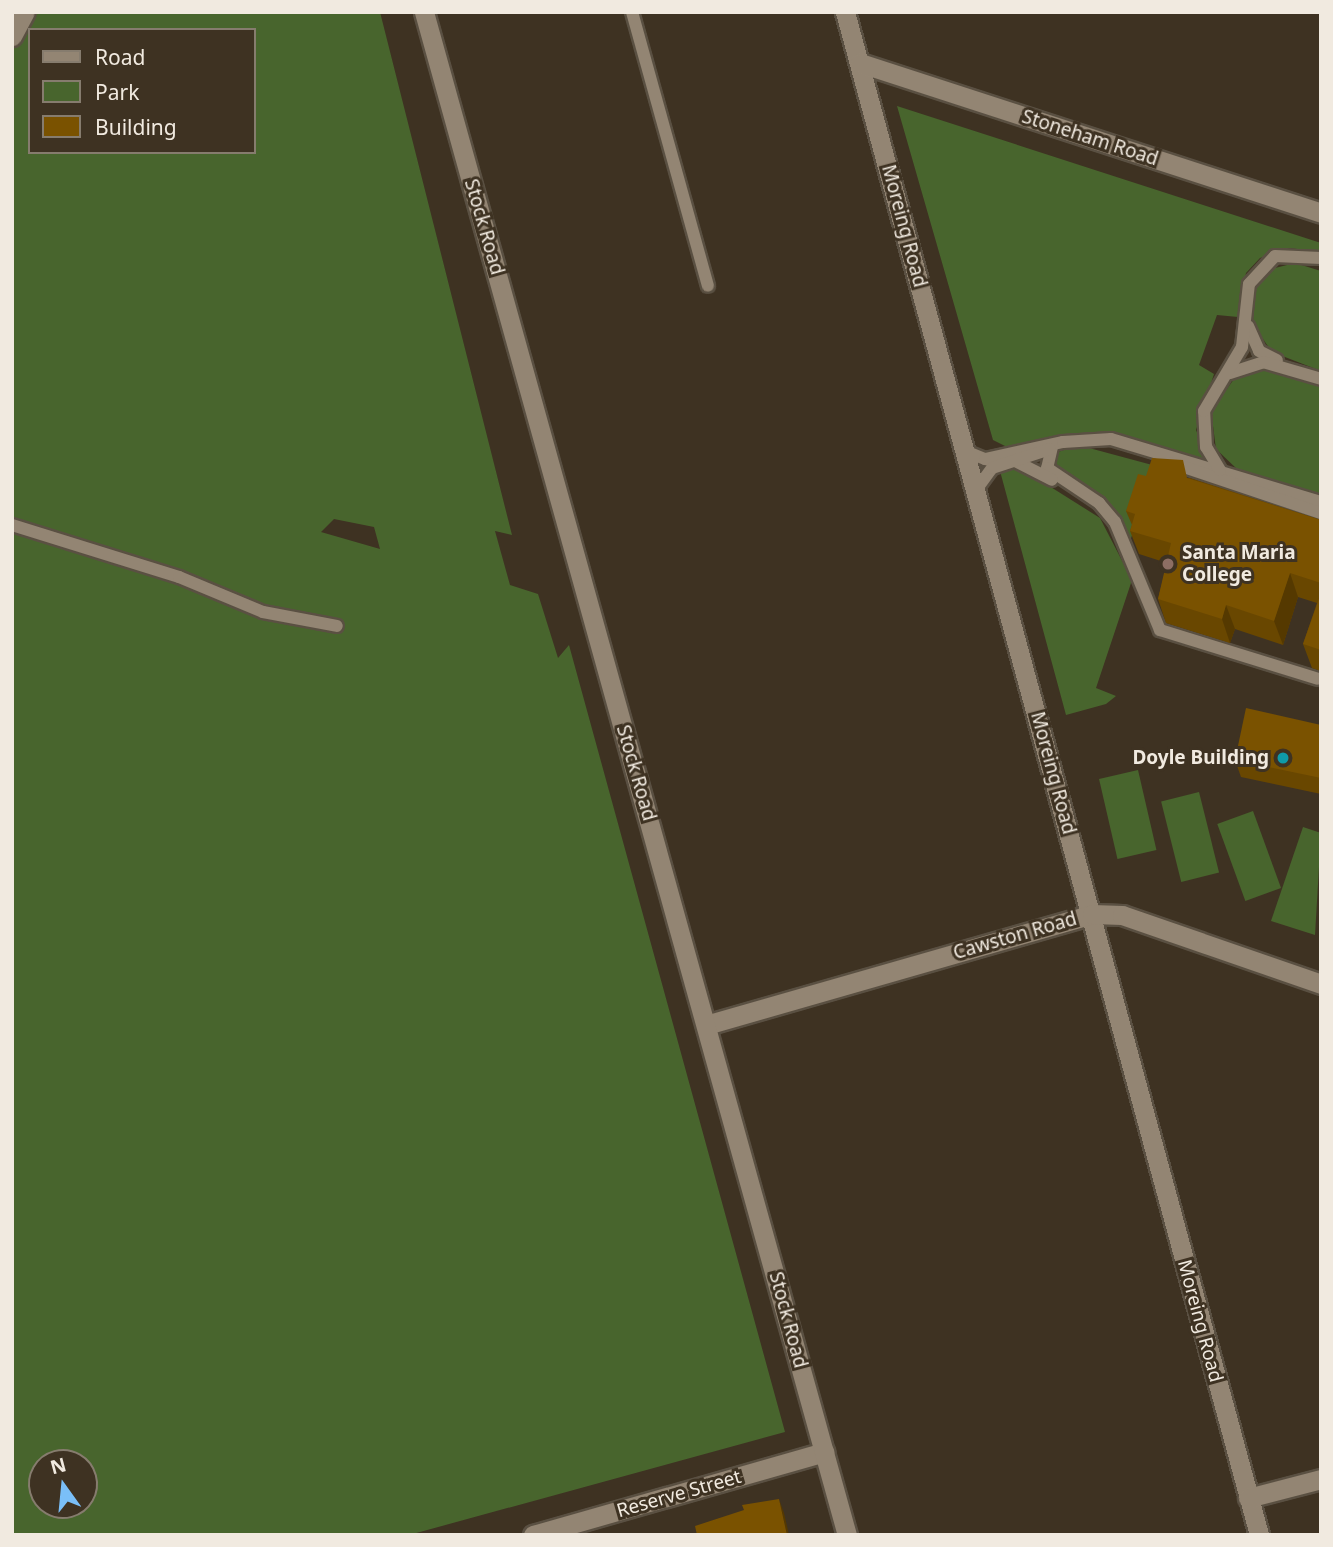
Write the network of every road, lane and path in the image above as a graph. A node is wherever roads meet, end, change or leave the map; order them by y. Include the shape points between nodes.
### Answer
1 (25, 12) edge
2 (424, 12) edge
3 (632, 12) edge
4 (845, 12) edge
5 (12, 36) edge
6 (860, 63) junction
7 (1321, 213) edge
8 (1321, 258) edge
9 (708, 286) dead end
10 (1246, 317) junction
11 (1321, 376) edge
12 (1223, 377) junction
13 (1057, 444) junction
14 (964, 450) junction
15 (1169, 455) junction
16 (1017, 462) junction
17 (1223, 472) junction
18 (1251, 480) junction
19 (976, 491) junction
20 (1258, 492) junction
21 (1318, 508) edge
22 (12, 526) edge
23 (1134, 576) junction
24 (337, 626) dead end
25 (1318, 679) dead end
26 (1092, 914) junction
27 (1321, 984) edge
28 (706, 1025) junction
29 (824, 1452) junction
30 (1321, 1479) edge
31 (1248, 1498) junction
32 (533, 1535) edge
33 (847, 1535) edge
34 (1259, 1535) edge

1 - 5 street
2 - 28 street, Stock Road
3 - 9 lane
4 - 6 street, Moreing Road
6 - 7 street, Stoneham Road
6 - 14 street, Moreing Road
8 - 10 lane via 1287,254 1265,261 1249,284
10 - 11 lane via 1259,351
10 - 12 lane via 1242,347
11 - 12 lane via 1263,362
12 - 17 lane via 1209,397 1203,424 1210,457
13 - 14 lane via 985,459
13 - 15 lane via 1111,439
13 - 16 lane
13 - 23 lane via 1047,468 1108,512
14 - 19 street, Moreing Road
15 - 17 lane
15 - 20 lane via 1175,466
16 - 19 lane via 988,471
16 - 23 lane via 1093,507
17 - 18 lane
18 - 20 lane
18 - 21 lane via 1306,498
19 - 26 street, Moreing Road
20 - 21 lane
22 - 24 lane via 155,569 263,611
23 - 25 lane via 1160,630
26 - 27 street, Cawston Road via 1122,915
26 - 28 street, Cawston Road
26 - 31 street, Moreing Road
28 - 29 street, Stock Road
29 - 32 street, Reserve Street
29 - 33 street, Stock Road
30 - 31 street
31 - 34 street, Moreing Road

